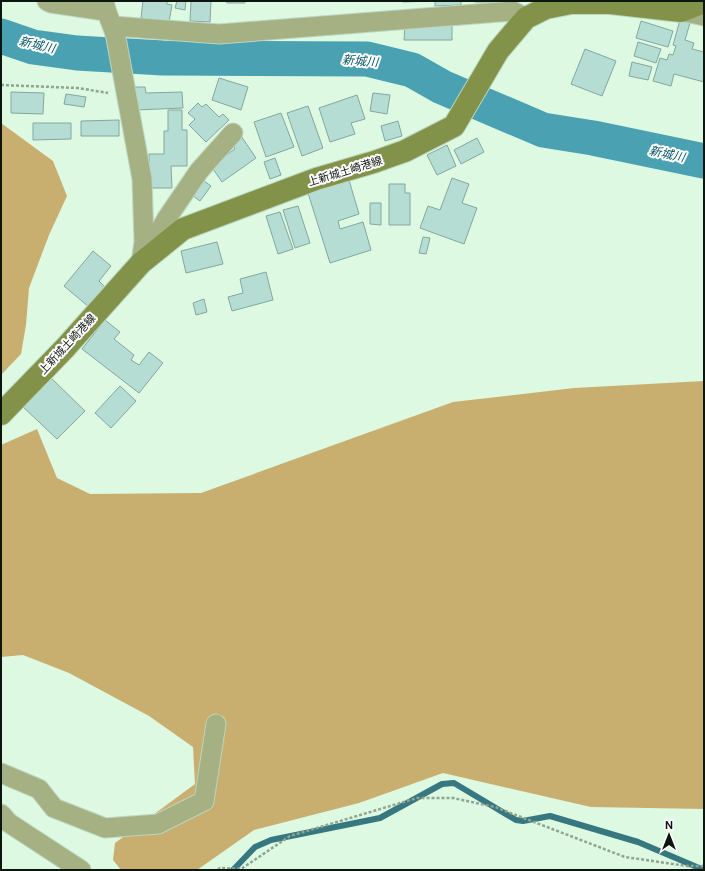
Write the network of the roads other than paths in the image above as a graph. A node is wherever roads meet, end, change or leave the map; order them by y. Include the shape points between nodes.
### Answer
1 (47, 1) edge
2 (704, 2) edge
3 (681, 11) junction
4 (704, 16) edge
5 (526, 18) junction
6 (110, 19) edge
7 (233, 133) dead end
8 (141, 264) junction
9 (1, 414) edge
10 (216, 724) dead end
11 (1, 773) edge
12 (1, 814) edge
13 (81, 870) edge

1 - 6 street
2 - 3 main road, 上新城土崎港線
3 - 4 street
3 - 5 main road, 上新城土崎港線 via 610,3 571,2 546,8
5 - 6 street via 513,11 219,34
5 - 8 main road, 上新城土崎港線 via 498,51 454,126 404,151 316,178 183,229
6 - 8 street via 142,180 144,242
7 - 8 street via 199,171 167,218
8 - 9 main road, 上新城土崎港線
10 - 11 street via 204,802 158,824 105,828 54,808 39,789
12 - 13 street via 9,823

